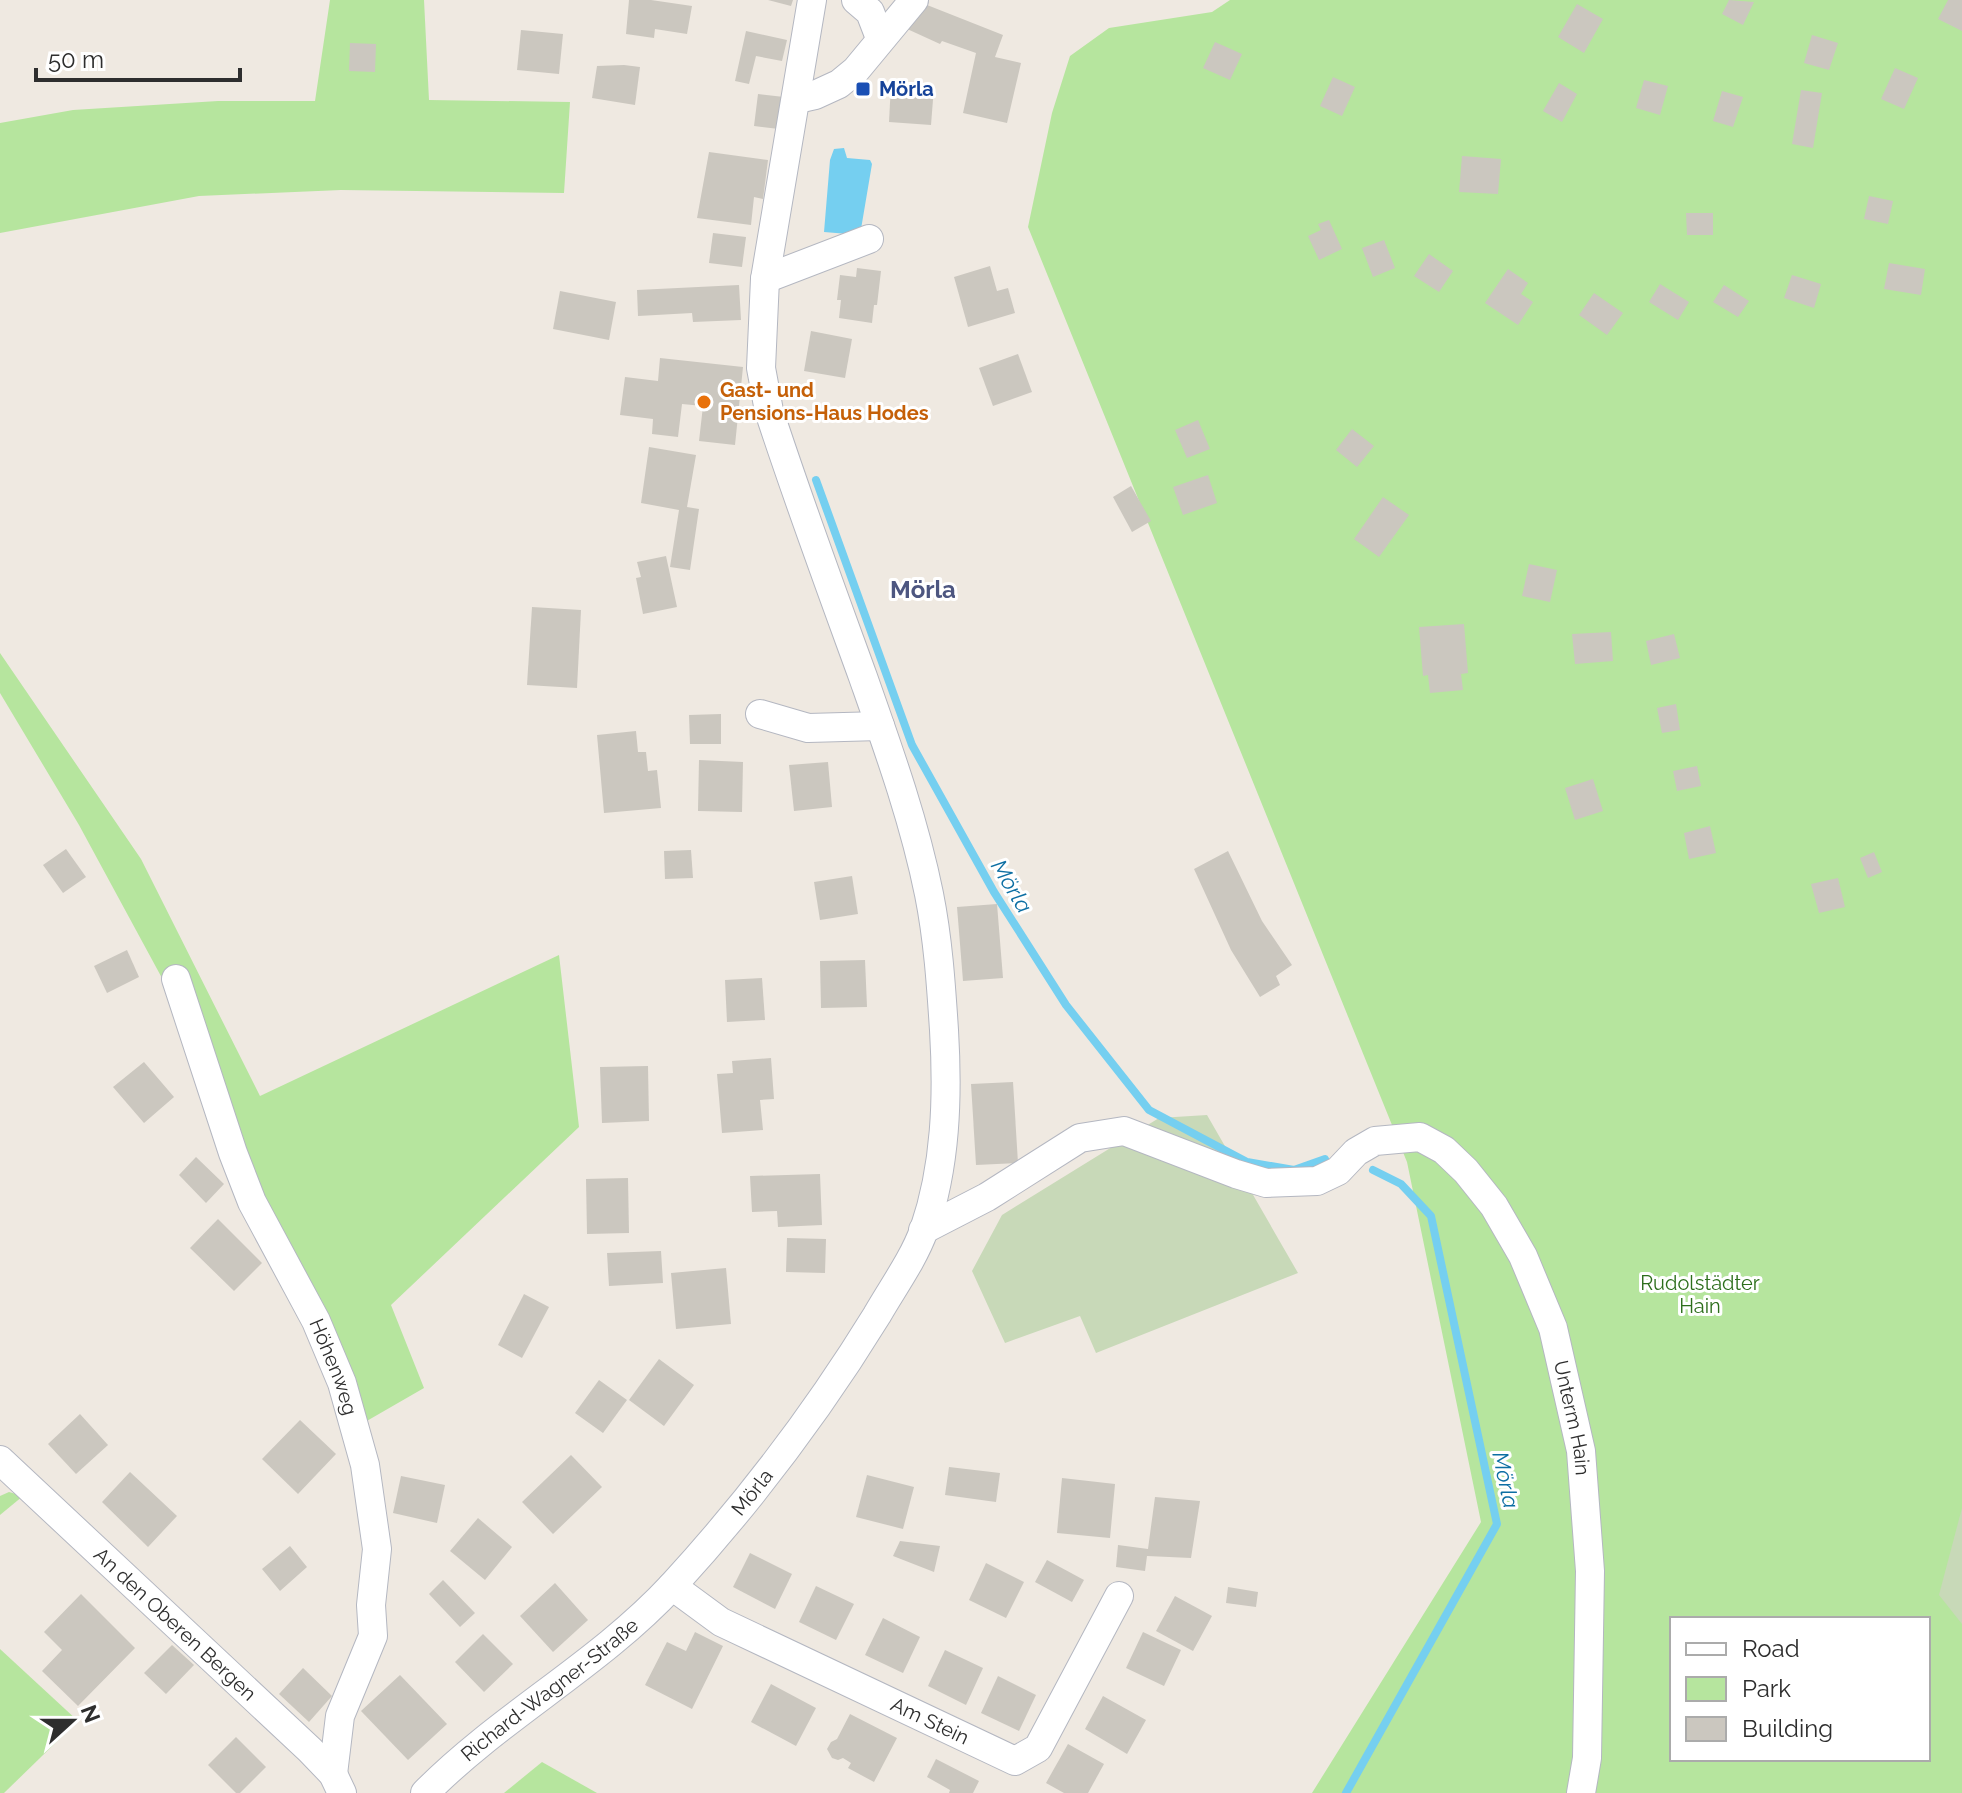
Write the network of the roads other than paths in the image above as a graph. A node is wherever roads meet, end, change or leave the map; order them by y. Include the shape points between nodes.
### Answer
1 (812, 0) edge
2 (856, 0) edge
3 (914, 0) edge
4 (880, 38) junction
5 (797, 99) junction
6 (869, 239) dead end
7 (765, 279) junction
8 (760, 714) dead end
9 (880, 726) junction
10 (176, 979) dead end
11 (923, 1230) junction
12 (0, 1460) edge
13 (672, 1586) junction
14 (1119, 1596) dead end
15 (338, 1783) edge
16 (425, 1793) edge
17 (1581, 1793) edge

1 - 5 street, Mörla
2 - 4 street via 870,12
3 - 4 street
4 - 5 street via 839,84
5 - 7 street, Mörla
6 - 7 street
7 - 9 street, Mörla via 761,368 769,411
8 - 9 street via 808,728
9 - 11 street, Mörla via 912,826 939,958 947,1077 934,1191
10 - 15 street, Höhenweg via 252,1202 316,1321 342,1383 365,1465 377,1549 373,1636 340,1716
11 - 13 street, Mörla via 903,1272 822,1400
11 - 17 street, Unterm Hain via 1080,1138 1124,1131 1266,1183 1317,1181 1375,1141 1420,1137 1444,1150 1494,1206 1523,1256 1553,1328 1581,1451 1590,1571 1587,1758
12 - 15 street, An den Oberen Bergen via 181,1627
13 - 14 street, Am Stein via 721,1622 1015,1761 1038,1748
13 - 16 street, Richard-Wagner-Straße via 637,1621 472,1749

